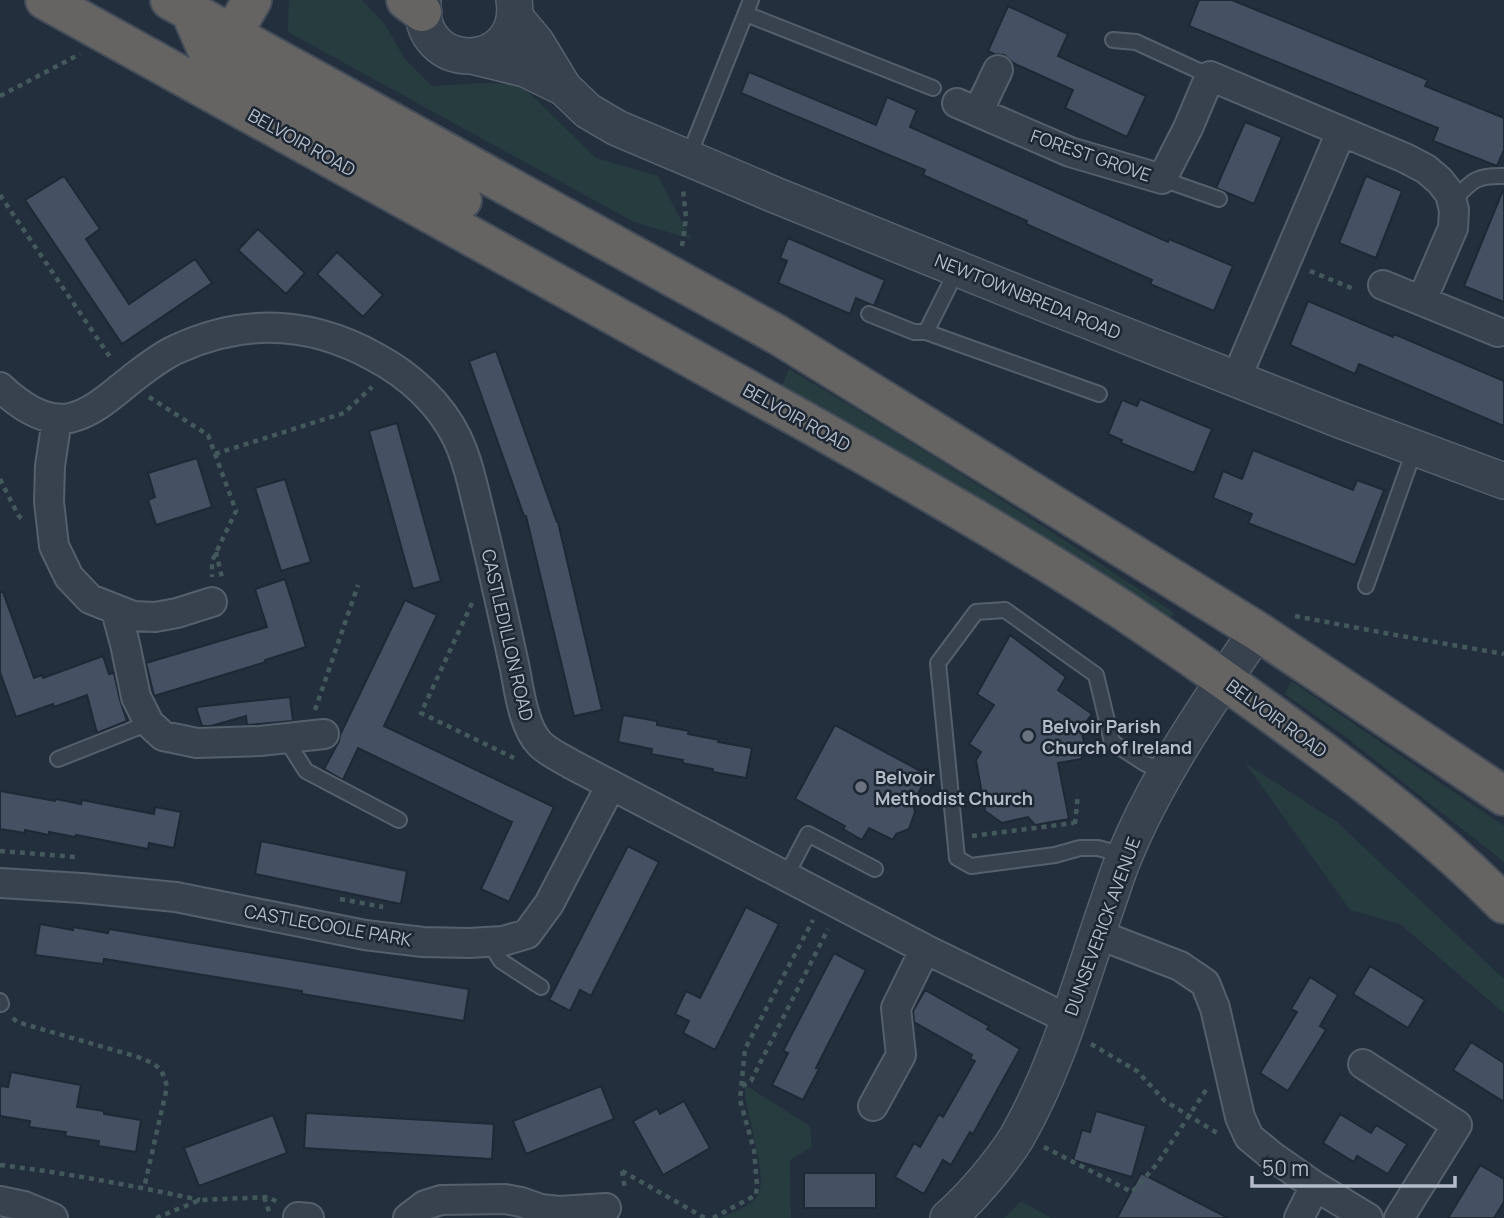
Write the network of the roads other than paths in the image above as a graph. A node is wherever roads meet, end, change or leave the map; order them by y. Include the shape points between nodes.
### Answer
1 (45, 0) edge
2 (252, 0) edge
3 (185, 4) edge
4 (417, 4) edge
5 (748, 7) edge
6 (515, 8) edge
7 (1113, 40) dead end
8 (207, 55) junction
9 (476, 57) junction
10 (998, 70) dead end
11 (1210, 76) junction
12 (564, 88) junction
13 (956, 101) junction
14 (1341, 132) junction
15 (688, 158) junction
16 (1504, 176) edge
17 (1162, 179) junction
18 (1219, 199) dead end
19 (1452, 202) junction
20 (958, 268) junction
21 (1383, 285) road end
22 (1422, 300) junction
23 (869, 314) dead end
24 (926, 332) junction
25 (1498, 332) dead end
26 (1236, 379) junction
27 (0, 387) edge
28 (1100, 394) dead end
29 (57, 419) junction
30 (1415, 448) junction
31 (1504, 481) edge
32 (1366, 586) dead end
33 (212, 602) road end
34 (116, 611) junction
35 (1271, 622) junction
36 (1225, 680) junction
37 (149, 723) junction
38 (305, 736) joint
39 (58, 759) dead end
40 (1166, 774) junction
41 (611, 785) junction
42 (1504, 796) edge
43 (399, 820) dead end
44 (1124, 855) junction
45 (875, 869) dead end
46 (786, 876) junction
47 (0, 883) edge
48 (1504, 904) edge
49 (1097, 934) junction
50 (489, 942) junction
51 (925, 949) junction
52 (541, 987) dead end
53 (1066, 1024) junction
54 (1363, 1064) dead end
55 (873, 1106) dead end
56 (1315, 1186) junction
57 (0, 1201) edge
58 (606, 1209) dead end
59 (53, 1218) edge
60 (408, 1218) edge
61 (948, 1218) edge
62 (1299, 1218) edge
63 (1368, 1218) edge
64 (1399, 1218) edge

1 - 8 highway, BELVOIR ROAD
2 - 8 highway
3 - 8 highway
4 - 9 street, NEWTOWNBREDA ROAD via 433,41 445,51
5 - 13 lane
5 - 15 lane
6 - 9 street via 511,30 503,42
6 - 12 street, NEWTOWNBREDA ROAD
7 - 11 lane via 1136,42
8 - 35 highway, BELVOIR ROAD via 685,284
8 - 36 highway, BELVOIR ROAD via 604,309 1006,537
9 - 12 street, NEWTOWNBREDA ROAD via 525,69
10 - 13 street
11 - 14 street
11 - 17 street, FOREST GROVE
12 - 15 street, NEWTOWNBREDA ROAD via 588,111 617,128
13 - 17 street, FOREST GROVE via 1070,152
14 - 19 street via 1426,169 1440,181
14 - 26 street
15 - 20 street, NEWTOWNBREDA ROAD
16 - 19 lane via 1472,180
17 - 18 lane
19 - 22 street via 1453,228
20 - 24 lane
20 - 26 street, NEWTOWNBREDA ROAD
21 - 22 street
22 - 25 street
23 - 24 lane via 914,332
24 - 28 lane
26 - 30 street, NEWTOWNBREDA ROAD
27 - 29 street via 37,414
29 - 34 street via 49,502 54,546 69,577 90,599
29 - 41 street, CASTLEDILLON ROAD via 84,413 174,350 239,329 305,330 374,356 403,374 444,416 469,470 529,727 540,744
30 - 31 street, NEWTOWNBREDA ROAD
30 - 32 lane
33 - 34 street via 155,618
34 - 37 street via 136,697
35 - 36 street, DUNSEVERICK AVENUE
35 - 42 highway, BELVOIR ROAD
36 - 40 street, DUNSEVERICK AVENUE
36 - 48 highway, BELVOIR ROAD via 1412,821
37 - 38 street via 163,736 197,743
37 - 39 lane
38 - 43 lane via 306,771
40 - 44 street, DUNSEVERICK AVENUE
40 - 44 lane via 1112,742 1096,675 1005,610 975,612 938,663 957,858 971,866 1080,848
41 - 46 street, CASTLEDILLON ROAD
41 - 50 street, CASTLECOOLE PARK via 549,904 527,934
44 - 49 street, DUNSEVERICK AVENUE
45 - 46 lane via 808,834
46 - 51 street, CASTLEDILLON ROAD
47 - 50 street, CASTLECOOLE PARK via 176,897 411,941
49 - 53 street, DUNSEVERICK AVENUE
49 - 56 street via 1180,966 1205,983 1240,1117 1250,1137
50 - 52 lane via 501,961
51 - 53 street, CASTLEDILLON ROAD
51 - 55 street via 896,1008 901,1055
53 - 61 street, DUNSEVERICK AVENUE via 1040,1092 1018,1133 994,1168
54 - 64 street via 1457,1125
56 - 62 street
56 - 63 street
57 - 59 street
58 - 60 street via 559,1211 505,1199 441,1200

